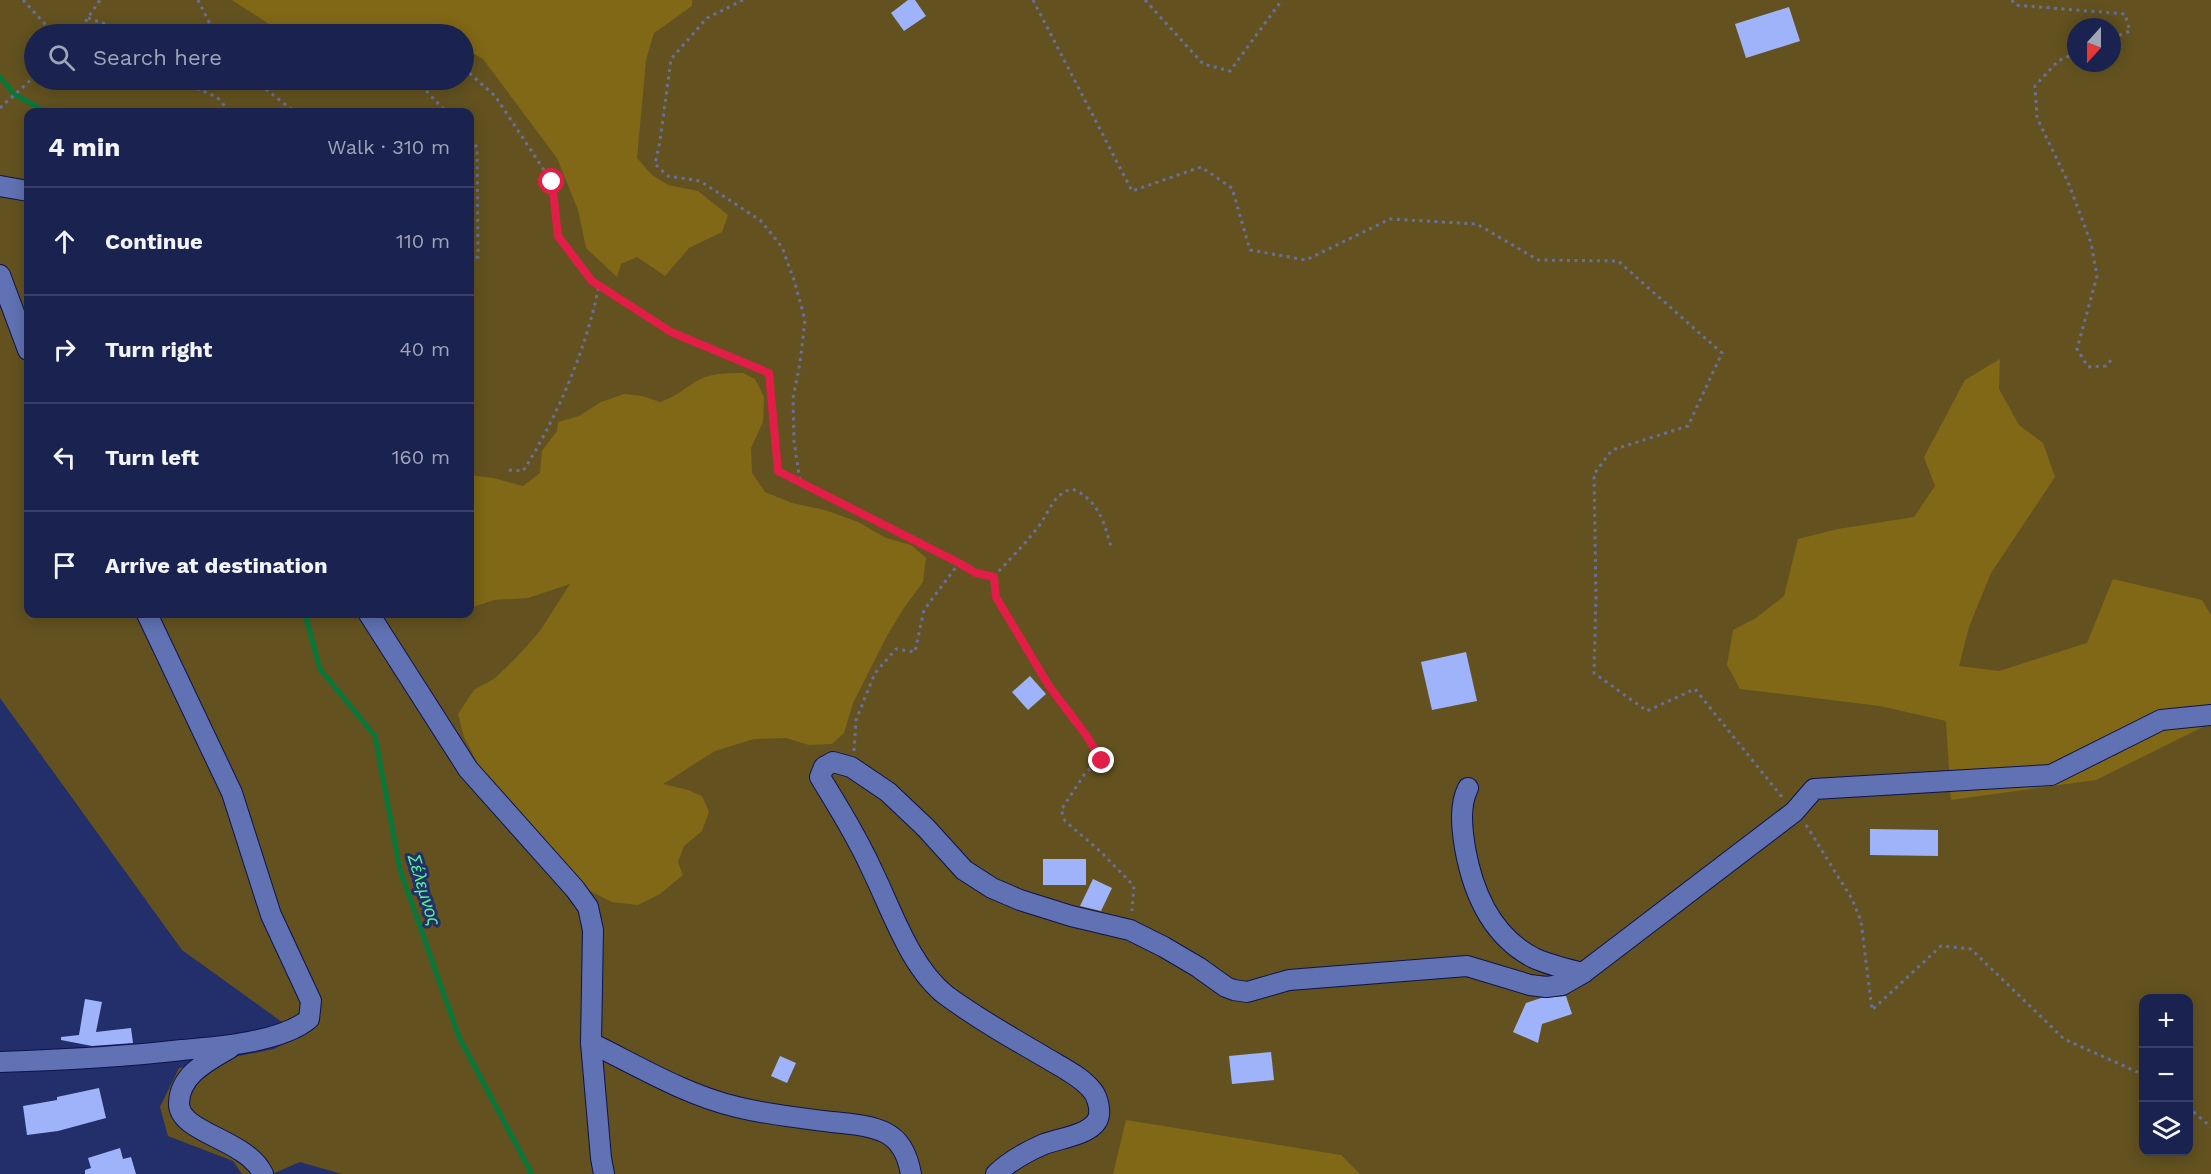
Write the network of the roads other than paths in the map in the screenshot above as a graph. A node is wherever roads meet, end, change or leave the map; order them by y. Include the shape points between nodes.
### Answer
1 (0, 186) edge
2 (24, 190) edge
3 (0, 275) edge
4 (24, 339) edge
5 (149, 618) edge
6 (372, 618) edge
7 (2211, 715) edge
8 (1468, 788) dead end
9 (1583, 973) junction
10 (591, 1043) junction
11 (235, 1045) junction
12 (0, 1062) edge
13 (263, 1174) edge
14 (604, 1174) edge
15 (911, 1174) edge
16 (996, 1174) edge

1 - 2 street
3 - 4 street
5 - 11 street via 232,793 271,915 311,1002 309,1019 302,1025
6 - 10 street via 468,769 588,907 593,930
7 - 9 street via 2161,720 2051,775 1814,789 1794,812
8 - 9 street via 1464,797 1464,840 1470,871 1486,913 1503,935 1533,957
9 - 16 street via 1562,985 1546,987 1467,966 1289,980 1247,992 1226,987 1130,930 1020,900 978,880 888,792 851,767 833,762 824,767 820,777 862,850 911,952 932,981 994,1028 1093,1090 1098,1103 1096,1124 1042,1145
10 - 14 street
10 - 15 street via 687,1089 735,1107 870,1127 886,1133 899,1142
11 - 12 street via 111,1058
11 - 13 street via 192,1073 180,1090 179,1108 190,1124 248,1154

